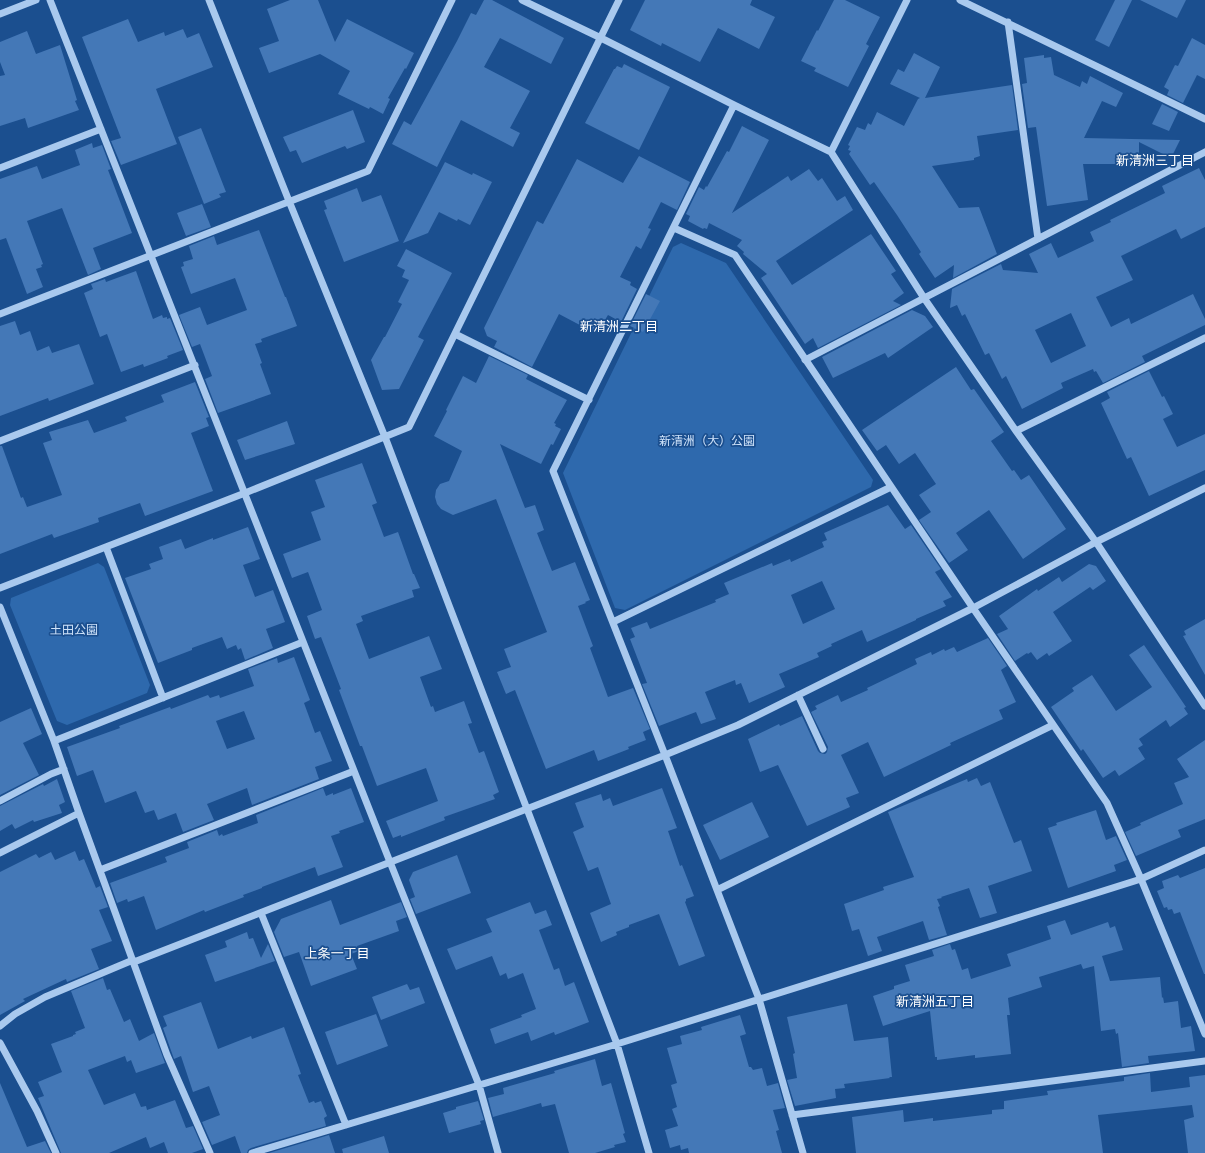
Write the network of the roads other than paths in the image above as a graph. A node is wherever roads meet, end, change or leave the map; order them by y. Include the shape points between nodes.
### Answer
1 (36, 0) edge
2 (50, 0) edge
3 (209, 0) edge
4 (452, 0) edge
5 (522, 0) edge
6 (619, 0) edge
7 (907, 0) edge
8 (960, 0) edge
9 (0, 14) edge
10 (1008, 22) junction
11 (601, 38) junction
12 (734, 105) junction
13 (1205, 119) edge
14 (101, 129) junction
15 (831, 152) junction
16 (1205, 152) edge
17 (0, 168) edge
18 (289, 201) junction
19 (674, 228) junction
20 (1038, 239) junction
21 (152, 256) junction
22 (924, 298) junction
23 (0, 314) edge
24 (456, 334) junction
25 (1205, 338) edge
26 (805, 360) junction
27 (195, 365) junction
28 (589, 400) junction
29 (1016, 431) junction
30 (385, 437) junction
31 (0, 441) edge
32 (891, 487) junction
33 (1205, 488) edge
34 (245, 493) junction
35 (1096, 542) junction
36 (106, 547) junction
37 (0, 588) edge
38 (0, 607) edge
39 (972, 608) junction
40 (613, 622) junction
41 (304, 642) junction
42 (798, 695) junction
43 (163, 698) junction
44 (1205, 706) edge
45 (1053, 725) junction
46 (54, 741) junction
47 (823, 749) dead end
48 (665, 755) junction
49 (64, 769) junction
50 (354, 772) junction
51 (0, 801) edge
52 (527, 808) junction
53 (79, 813) junction
54 (1205, 850) edge
55 (0, 853) edge
56 (390, 862) junction
57 (100, 870) junction
58 (1141, 879) junction
59 (717, 890) junction
60 (261, 912) junction
61 (133, 961) junction
62 (759, 999) junction
63 (0, 1026) edge
64 (1205, 1034) edge
65 (0, 1043) edge
66 (617, 1044) junction
67 (1205, 1061) edge
68 (479, 1085) junction
69 (792, 1115) junction
70 (346, 1125) junction
71 (56, 1153) edge
72 (210, 1153) edge
73 (252, 1153) edge
74 (498, 1153) edge
75 (649, 1153) edge
76 (803, 1153) edge

1 - 9 street
2 - 14 street
3 - 18 street
4 - 18 street via 368,171
5 - 11 street
6 - 11 street
7 - 15 street
8 - 10 street
10 - 13 street
10 - 20 street
11 - 12 street
11 - 24 street
12 - 15 street
12 - 19 street
14 - 17 street
14 - 21 street
15 - 22 street
16 - 20 street
18 - 21 street
18 - 30 street
19 - 26 street via 734,254
19 - 28 street
20 - 22 street
21 - 23 street
21 - 27 street
22 - 26 street
22 - 29 street
24 - 28 street
24 - 30 street via 409,427
25 - 29 street
26 - 32 street
27 - 31 street
27 - 34 street
28 - 40 street via 553,471
29 - 35 street
30 - 34 street
30 - 52 street
32 - 39 street
32 - 40 street
33 - 35 street
34 - 36 street
34 - 41 street
35 - 39 street
35 - 44 street
36 - 37 street
36 - 43 street
38 - 46 street
39 - 42 street
39 - 45 street
40 - 48 street
41 - 43 street
41 - 50 street
42 - 47 street
42 - 48 street via 738,725
43 - 46 street
45 - 58 street via 1106,803
45 - 59 street
46 - 49 street
48 - 52 street
48 - 59 street
49 - 51 street
49 - 53 street
50 - 56 street
50 - 57 street
52 - 56 street
52 - 66 street
53 - 55 street
53 - 57 street
54 - 58 street
56 - 60 street
56 - 68 street
57 - 61 street
58 - 62 street
58 - 64 street
59 - 62 street
60 - 61 street
60 - 70 street
61 - 63 street via 45,997
61 - 72 street via 168,1055
62 - 66 street
62 - 69 street
65 - 71 street via 37,1111
66 - 68 street
66 - 75 street
67 - 69 street
68 - 70 street
68 - 74 street
69 - 76 street
70 - 73 street

